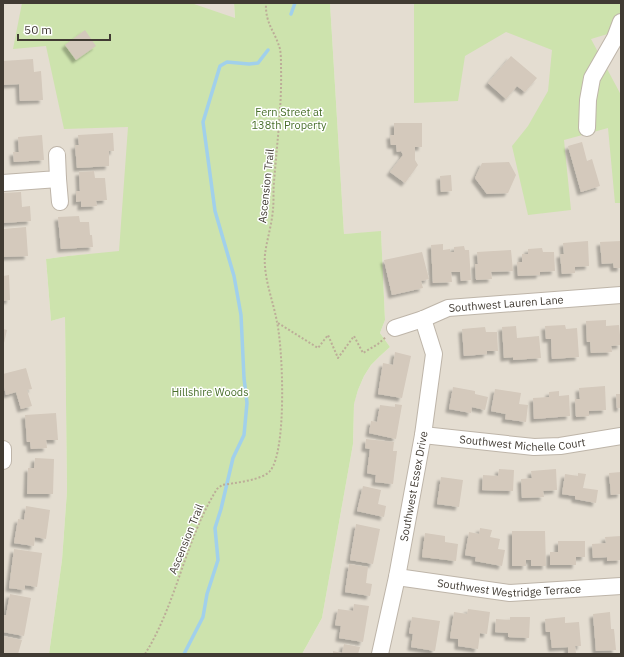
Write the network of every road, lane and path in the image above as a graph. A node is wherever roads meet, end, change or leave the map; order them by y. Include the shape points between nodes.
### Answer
1 (266, 3) edge
2 (621, 22) edge
3 (587, 128) dead end
4 (57, 155) dead end
5 (58, 179) junction
6 (3, 182) edge
7 (60, 202) dead end
8 (621, 295) edge
9 (423, 319) junction
10 (278, 323) junction
11 (395, 328) joint
12 (423, 435) junction
13 (621, 436) edge
14 (3, 450) edge
15 (3, 462) edge
16 (397, 577) junction
17 (621, 586) edge
18 (145, 654) edge
19 (380, 654) edge

1 - 10 path, Ascension Trail via 268,24 280,50 281,66 282,98 278,156 273,209 265,254
2 - 3 street via 615,38 592,78
4 - 5 street
5 - 6 street
5 - 7 street
8 - 9 street, Southwest Lauren Lane via 448,308
9 - 11 street, Southwest Lauren Lane
9 - 12 street, Southwest Essex Drive via 434,354
10 - 11 path via 318,348 328,335 338,358 354,336 363,353 378,344
10 - 18 path, Ascension Trail via 282,431 277,459 270,472 261,478 222,485 211,499 160,625
12 - 13 street, Southwest Michelle Court via 534,447 560,446
12 - 16 street, Southwest Essex Drive
14 - 15 street
16 - 17 street, Southwest Westridge Terrace via 510,593
16 - 19 street, Southwest Essex Drive

